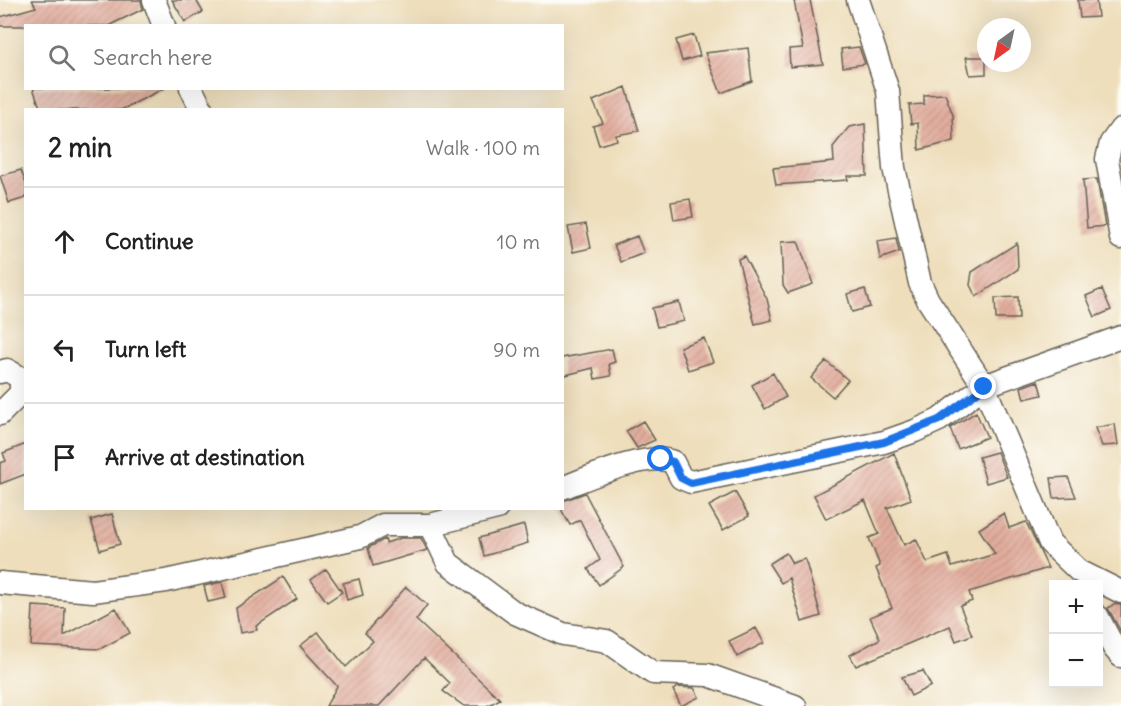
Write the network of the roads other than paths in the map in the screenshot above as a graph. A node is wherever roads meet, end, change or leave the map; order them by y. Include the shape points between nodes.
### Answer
1 (154, 0) edge
2 (858, 0) edge
3 (163, 24) edge
4 (192, 90) edge
5 (201, 108) edge
6 (1121, 129) edge
7 (1121, 238) edge
8 (1121, 337) edge
9 (0, 372) edge
10 (984, 387) junction
11 (0, 414) edge
12 (564, 487) edge
13 (489, 510) edge
14 (386, 517) edge
15 (430, 525) junction
16 (1082, 578) edge
17 (0, 583) edge
18 (1121, 592) edge
19 (1103, 627) edge
20 (1121, 656) edge
21 (795, 706) edge

1 - 3 street
2 - 10 street via 888,91 894,168 921,284
4 - 5 street
6 - 7 street via 1111,143 1107,159
8 - 10 street
9 - 11 street via 7,370 21,378 21,386 17,398
10 - 12 street via 939,420 884,442 691,483 681,478 673,462 661,459 608,469
10 - 16 street via 1050,543
13 - 15 street
14 - 15 street
14 - 17 street via 360,537 166,581 93,591
15 - 21 street via 448,563 515,613 563,634 607,641 653,673 708,675
16 - 18 street
19 - 20 street

